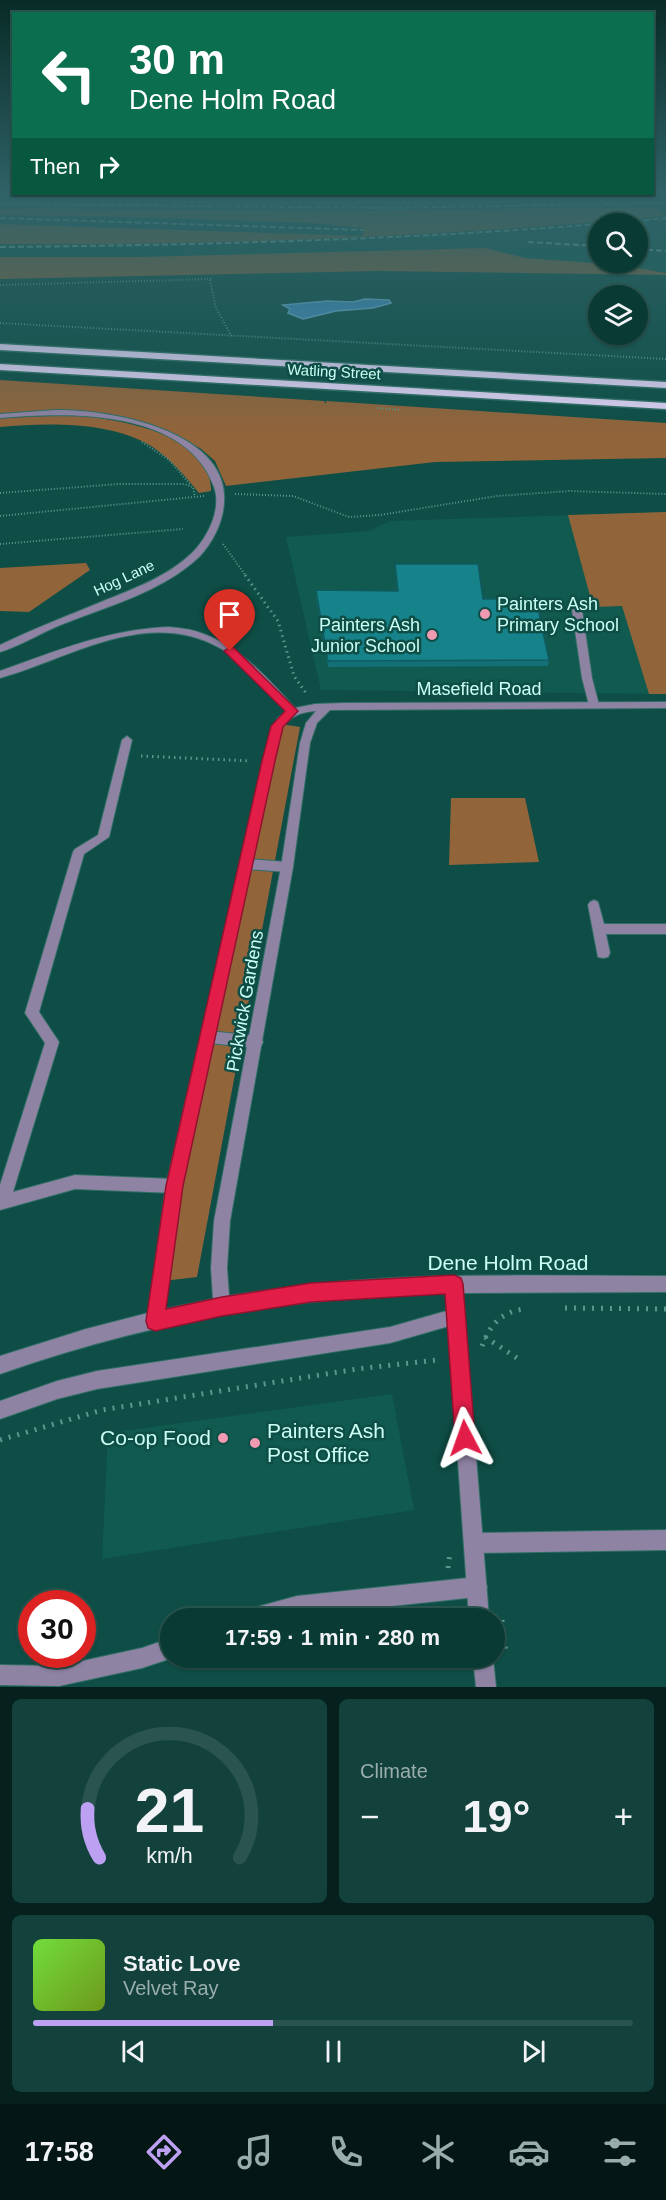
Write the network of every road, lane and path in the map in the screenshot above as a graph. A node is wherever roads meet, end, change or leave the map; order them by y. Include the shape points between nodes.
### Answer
1 (0, 285) edge
2 (0, 323) edge
3 (232, 337) junction
4 (0, 347) edge
5 (666, 359) edge
6 (0, 367) edge
7 (666, 385) edge
8 (666, 406) edge
9 (0, 416) edge
10 (133, 438) dead end
11 (190, 484) dead end
12 (0, 493) edge
13 (666, 494) edge
14 (220, 495) junction
15 (195, 496) junction
16 (0, 516) edge
17 (183, 529) dead end
18 (219, 539) dead end
19 (0, 544) edge
20 (577, 610) dead end
21 (0, 649) edge
22 (0, 675) edge
23 (594, 705) junction
24 (666, 705) edge
25 (326, 708) junction
26 (292, 711) junction
27 (127, 740) dead end
28 (122, 755) junction
29 (269, 761) junction
30 (246, 864) junction
31 (287, 867) junction
32 (594, 905) dead end
33 (598, 929) junction
34 (666, 929) edge
35 (603, 953) dead end
36 (209, 1036) junction
37 (256, 1042) junction
38 (174, 1186) junction
39 (1, 1203) edge
40 (454, 1284) junction
41 (666, 1284) edge
42 (222, 1307) junction
43 (530, 1308) dead end
44 (558, 1308) dead end
45 (666, 1309) edge
46 (457, 1316) junction
47 (155, 1321) junction
48 (485, 1337) junction
49 (481, 1352) dead end
50 (520, 1360) dead end
51 (0, 1365) edge
52 (441, 1366) dead end
53 (0, 1410) edge
54 (0, 1440) edge
55 (666, 1540) edge
56 (453, 1541) dead end
57 (474, 1543) junction
58 (477, 1587) junction
59 (450, 1588) junction
60 (290, 1608) edge
61 (478, 1608) edge
62 (505, 1646) edge
63 (160, 1652) edge
64 (507, 1665) dead end
65 (484, 1668) edge
66 (0, 1675) edge
67 (486, 1687) edge

1 - 3 path via 211,280 216,308
2 - 3 path
3 - 5 path
4 - 7 highway, Watling Street
6 - 8 highway, Watling Street
9 - 14 street via 85,413 119,418 174,436 208,463
10 - 11 path via 173,464
12 - 15 path via 119,484 184,484 193,487
13 - 14 path via 521,494 349,517 304,498
14 - 15 path
14 - 21 street, Hog Lane via 212,530 192,557 129,594
15 - 16 path
17 - 19 path
18 - 25 path via 278,621 294,676 309,697
20 - 23 street
22 - 26 street via 84,644 138,631 176,629 225,647
23 - 24 street, Masefield Road
23 - 25 street, Masefield Road
25 - 26 street, Masefield Road
25 - 31 street, Pickwick Gardens via 309,726
26 - 29 street, Pickwick Gardens via 278,726
27 - 28 street
28 - 29 path
28 - 39 street via 103,837 79,852 32,1012 52,1042
29 - 30 street, Pickwick Gardens
30 - 31 street
30 - 36 street, Pickwick Gardens
31 - 37 street, Pickwick Gardens
32 - 33 street
33 - 34 street
33 - 35 street
36 - 37 street
36 - 38 street, Pickwick Gardens
37 - 42 street, Pickwick Gardens via 219,1247
38 - 39 street via 75,1182
38 - 47 street, Pickwick Gardens
40 - 41 street, Dene Holm Road
40 - 42 street, Dene Holm Road via 311,1293
40 - 46 street
42 - 47 street, Dene Holm Road
43 - 48 path via 497,1318
44 - 45 path
46 - 53 street via 390,1335 87,1382
46 - 57 street
47 - 51 street, Dene Holm Road via 51,1347
48 - 49 path
48 - 50 path
52 - 54 path via 438,1360 357,1369 113,1409
55 - 57 street
56 - 59 path via 448,1560
57 - 58 street
58 - 59 street
58 - 61 street
59 - 60 street
62 - 64 path
63 - 66 street via 59,1676
65 - 67 street

